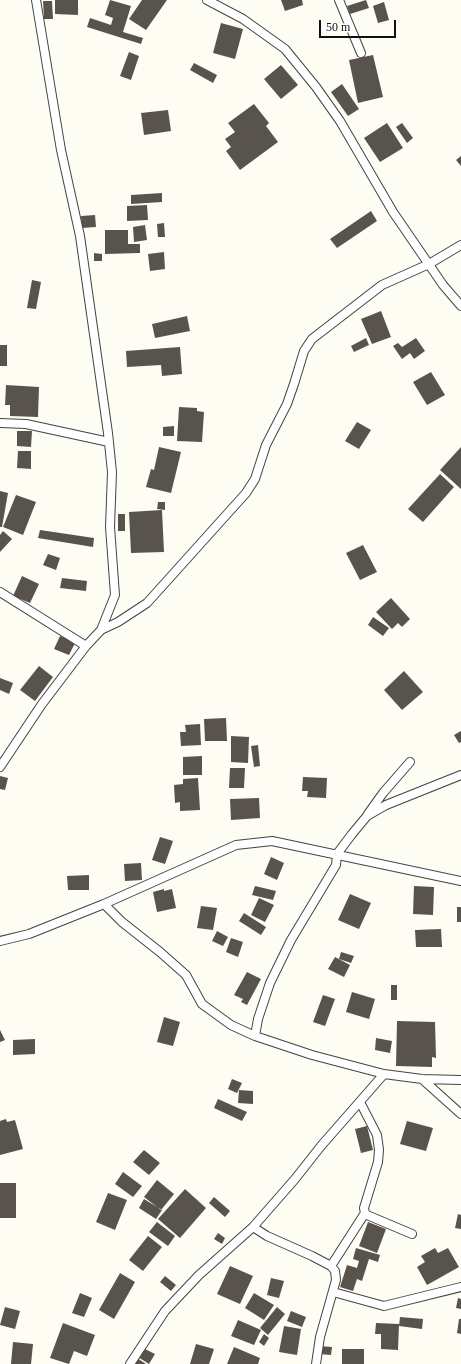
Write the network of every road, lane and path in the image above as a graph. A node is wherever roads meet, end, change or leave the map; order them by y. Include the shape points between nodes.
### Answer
1 (36, 0) edge
2 (207, 0) edge
3 (340, 0) edge
4 (362, 54) dead end
5 (461, 244) edge
6 (429, 264) junction
7 (461, 306) edge
8 (0, 423) edge
9 (109, 442) junction
10 (0, 592) edge
11 (101, 630) junction
12 (86, 646) junction
13 (410, 762) dead end
14 (0, 767) edge
15 (461, 775) edge
16 (368, 816) junction
17 (337, 854) junction
18 (461, 881) edge
19 (104, 904) junction
20 (0, 941) edge
21 (255, 1036) junction
22 (384, 1074) junction
23 (422, 1079) junction
24 (461, 1080) edge
25 (360, 1102) junction
26 (461, 1114) edge
27 (365, 1213) junction
28 (254, 1227) junction
29 (412, 1234) dead end
30 (330, 1266) junction
31 (461, 1287) edge
32 (333, 1292) junction
33 (130, 1364) edge
34 (316, 1364) edge

1 - 9 street via 61,150 80,236
2 - 6 street via 243,19 285,49 340,121 393,212
3 - 4 street
5 - 6 street
6 - 7 street
6 - 11 street via 382,285 312,339 304,351 292,391 266,445 255,479 246,493 147,603
8 - 9 street via 26,424
9 - 11 street via 112,472 110,527 115,595
10 - 12 street
11 - 12 street
12 - 14 street via 42,704
13 - 16 street via 383,793
15 - 16 street via 386,805
16 - 17 street
17 - 18 street
17 - 19 street via 272,841 236,845
17 - 21 street via 336,865 270,983
19 - 20 street via 28,934
19 - 21 street via 186,975 202,1004 231,1025
21 - 22 street via 312,1055
22 - 23 street
22 - 25 street
23 - 24 street
23 - 26 street
25 - 27 street via 377,1135 379,1150 378,1162 364,1208
25 - 28 street
27 - 29 street
27 - 30 street
28 - 30 street via 267,1236
28 - 33 street via 199,1275 165,1311
30 - 32 street via 335,1271
31 - 32 street via 384,1306
32 - 34 street via 320,1337

